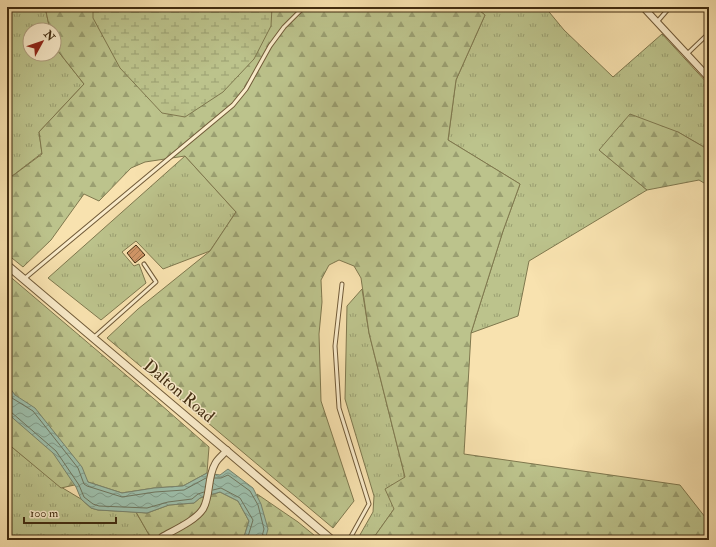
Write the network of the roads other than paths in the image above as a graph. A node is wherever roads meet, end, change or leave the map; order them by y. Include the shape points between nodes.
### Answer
1 (304, 7) edge
2 (643, 7) edge
3 (670, 7) edge
4 (657, 22) junction
5 (709, 33) edge
6 (687, 54) junction
7 (709, 78) edge
8 (144, 264) dead end
9 (7, 265) edge
10 (24, 279) junction
11 (342, 284) dead end
12 (94, 338) junction
13 (227, 450) junction
14 (159, 540) edge
15 (332, 540) edge
16 (349, 540) edge

1 - 10 lane via 270,46 233,105
2 - 4 street
3 - 4 lane
4 - 6 street
5 - 6 lane
6 - 7 street
8 - 12 lane via 156,282
9 - 10 street, Dalton Road
10 - 12 street, Dalton Road
11 - 16 lane via 335,346 339,408 369,504
12 - 13 street, Dalton Road
13 - 14 street via 215,464 202,510 189,522
13 - 15 street, Dalton Road

